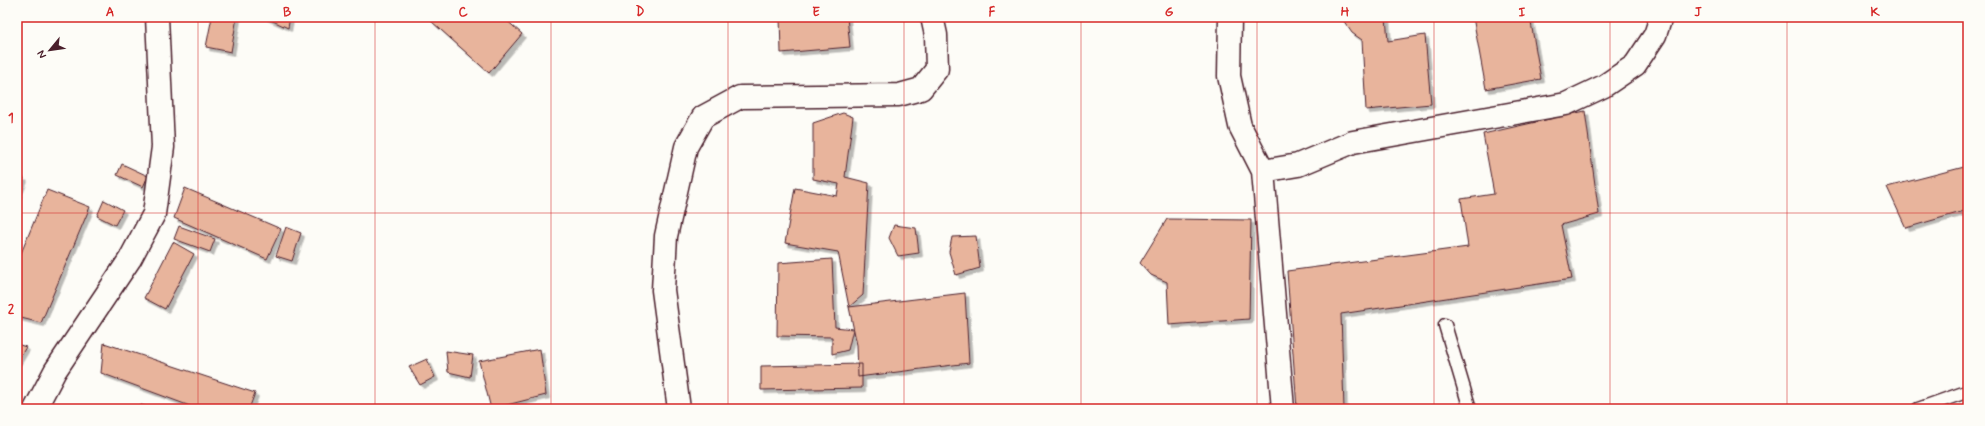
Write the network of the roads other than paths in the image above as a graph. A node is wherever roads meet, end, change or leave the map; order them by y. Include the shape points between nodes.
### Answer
1 (157, 17) edge
2 (932, 17) edge
3 (1230, 17) edge
4 (1661, 17) edge
5 (1263, 171) junction
6 (1445, 325) dead end
7 (1966, 392) dead end
8 (35, 409) edge
9 (679, 409) edge
10 (1283, 409) edge
11 (1470, 409) edge
12 (1918, 409) edge

1 - 8 street via 163,147 154,214 130,259 55,371
2 - 9 street via 936,35 937,69 921,89 899,95 740,97 703,117 686,147 666,236 663,290
3 - 5 street via 1229,76 1240,126
4 - 5 street via 1655,35 1635,64 1604,86 1566,104 1353,142 1298,165
5 - 10 street
6 - 11 lane
7 - 12 lane

